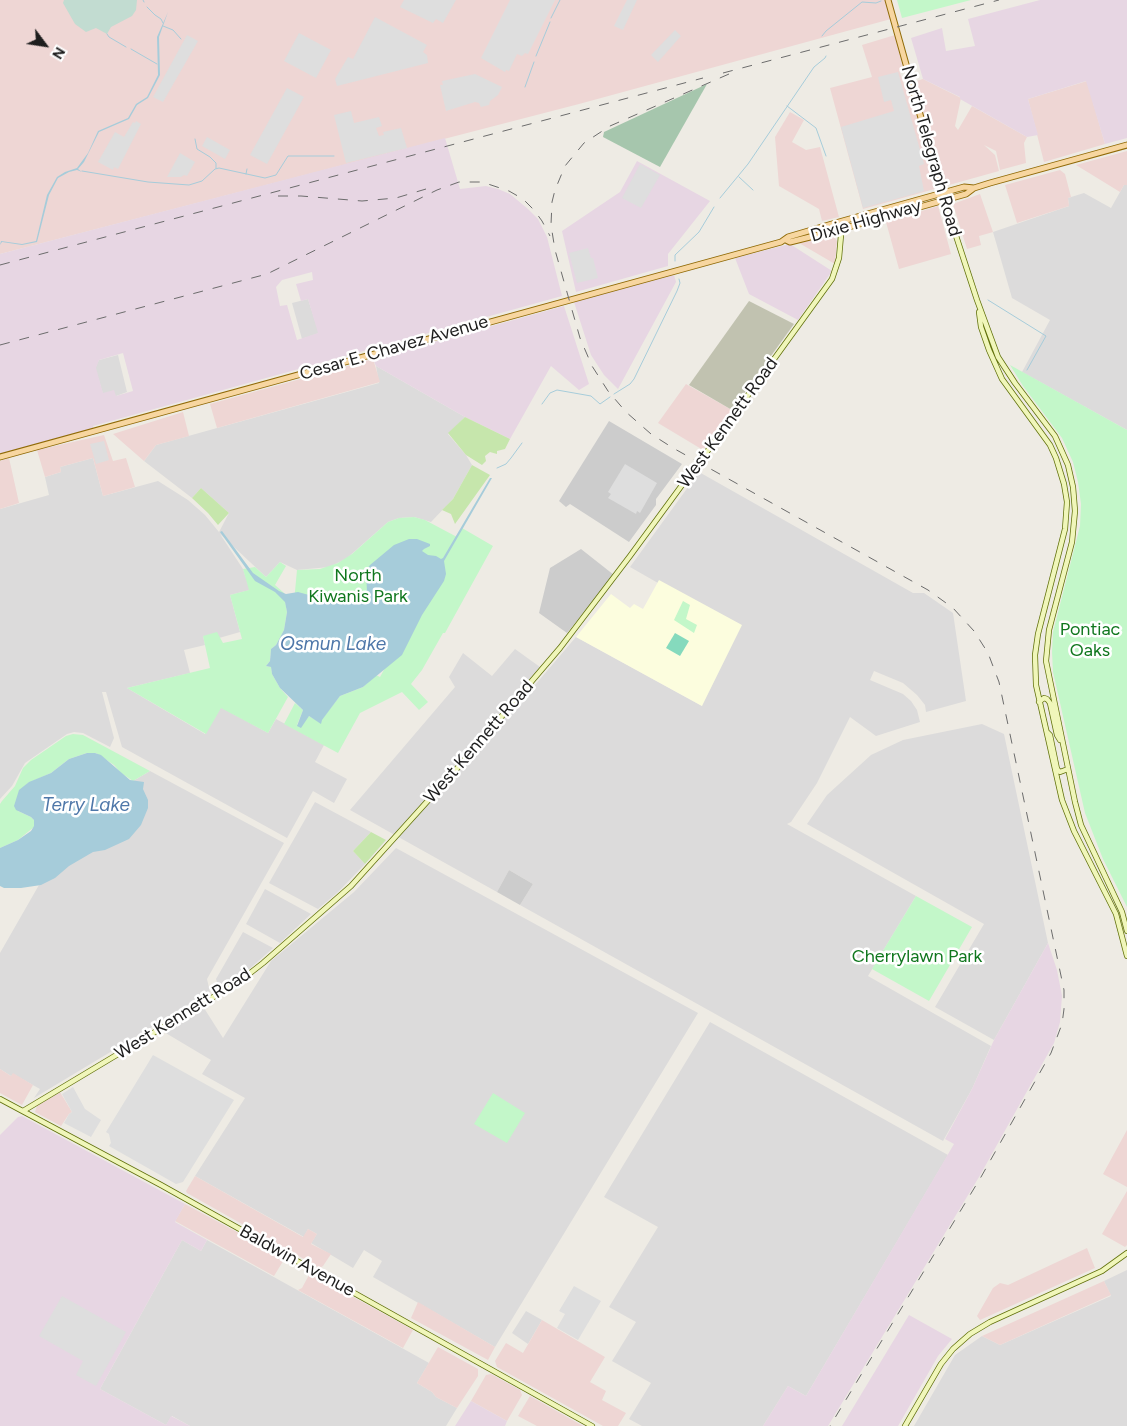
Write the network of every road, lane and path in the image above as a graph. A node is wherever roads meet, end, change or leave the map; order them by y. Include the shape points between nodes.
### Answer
1 (888, 0) edge
2 (1127, 145) edge
3 (974, 188) junction
4 (942, 193) junction
5 (944, 200) junction
6 (874, 213) junction
7 (838, 230) junction
8 (787, 239) junction
9 (977, 300) junction
10 (0, 457) edge
11 (1039, 702) junction
12 (1045, 729) junction
13 (1062, 743) junction
14 (1068, 769) junction
15 (1127, 931) edge
16 (1127, 956) edge
17 (0, 1099) edge
18 (23, 1111) junction
19 (1127, 1253) edge
20 (592, 1426) edge
21 (905, 1426) edge

1 - 4 main road, North Telegraph Road
2 - 3 main road, Dixie Highway
3 - 4 main road, Dixie Highway via 964,187
3 - 5 main road, Dixie Highway via 966,194
4 - 5 street, North Telegraph Road
4 - 6 main road, Dixie Highway
5 - 7 main road, Dixie Highway
5 - 9 street, North Telegraph Road
6 - 7 main road via 841,224
6 - 8 main road, Dixie Highway
7 - 8 main road, Dixie Highway via 790,242
7 - 18 street, West Kennett Road, bridge via 841,236 836,270 829,283 641,542 560,648 351,886 245,978
8 - 10 main road, Cesar E. Chavez Avenue
9 - 11 street, North Telegraph Road via 982,327 999,373 1050,445 1067,502 1066,529 1035,655
9 - 13 street, North Telegraph Road via 998,357 1062,449 1073,487 1072,542 1049,630 1046,661
11 - 12 street, North Telegraph Road
11 - 13 street via 1044,698 1050,703
12 - 14 street via 1050,735 1058,769 1060,772
12 - 16 street, North Telegraph Road via 1062,800 1116,914
13 - 14 street, North Telegraph Road
14 - 15 street, North Telegraph Road via 1081,825 1122,912
17 - 18 street, Baldwin Avenue
18 - 20 street, Baldwin Avenue
19 - 21 street via 1102,1271 990,1322 957,1344 941,1364

